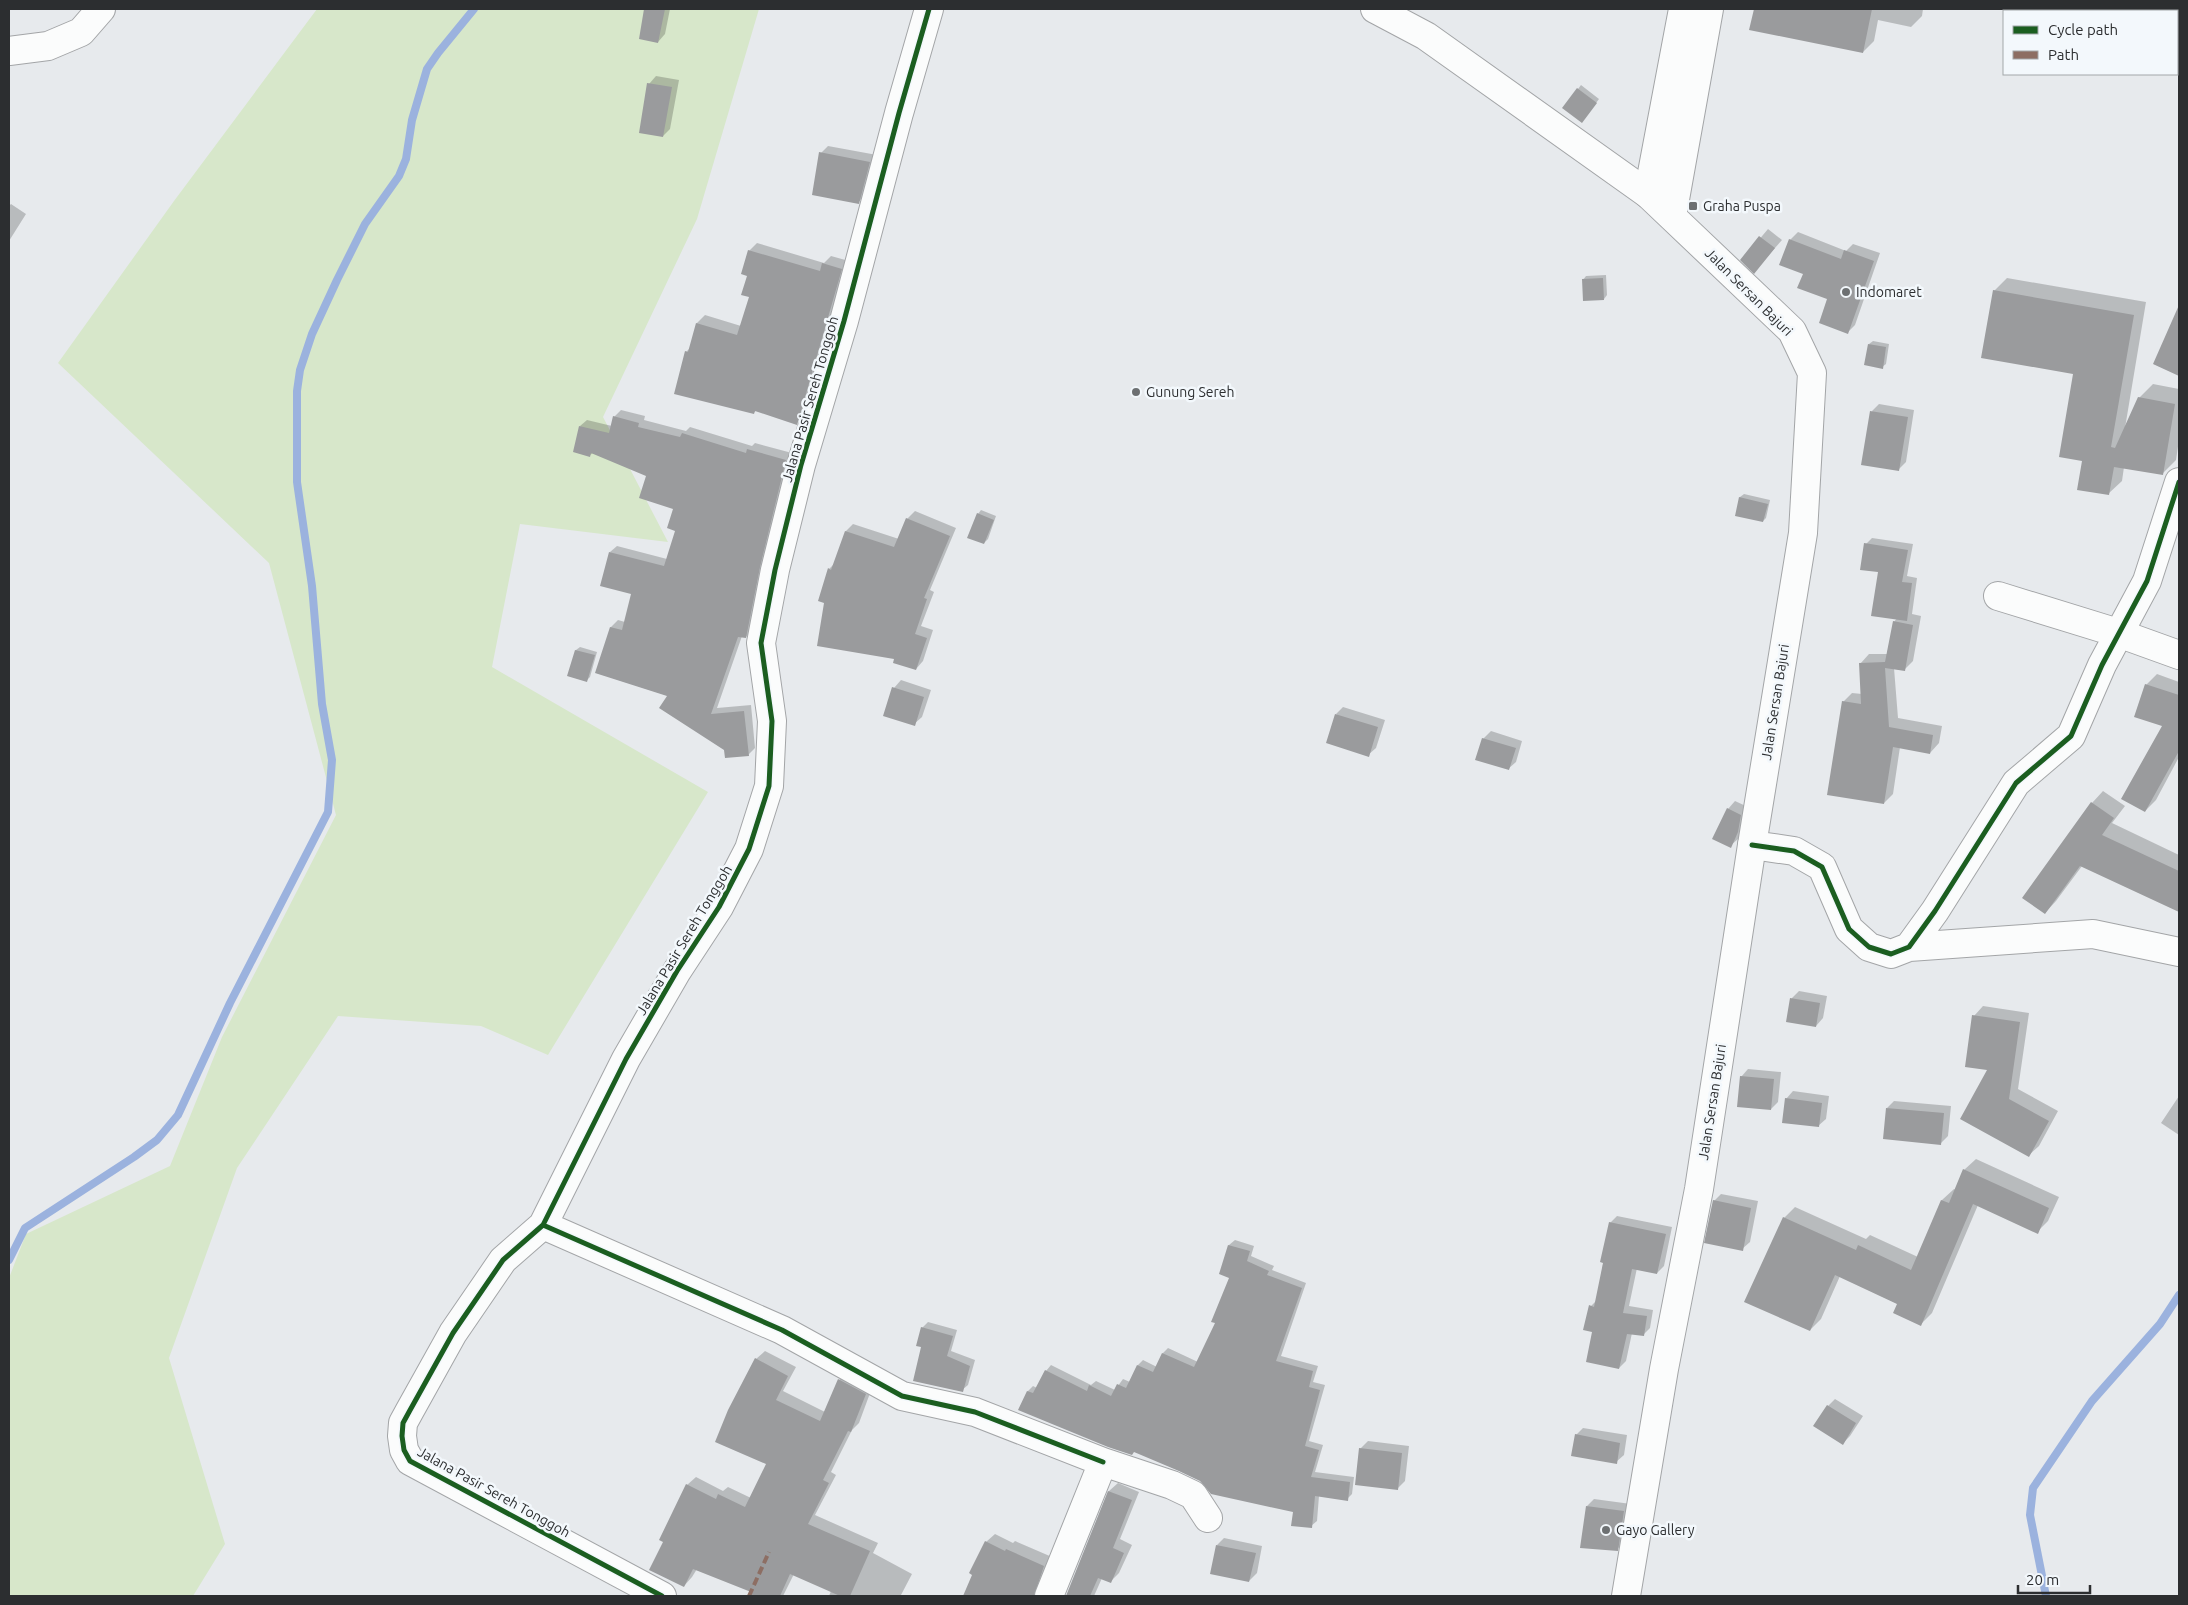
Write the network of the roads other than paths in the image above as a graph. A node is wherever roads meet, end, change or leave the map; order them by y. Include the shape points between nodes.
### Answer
1 (100, 9) edge
2 (929, 9) edge
3 (1375, 9) edge
4 (1683, 9) edge
5 (1709, 9) edge
6 (9, 51) edge
7 (1648, 194) junction
8 (1672, 216) junction
9 (2179, 482) edge
10 (1998, 596) dead end
11 (2118, 633) junction
12 (2179, 655) edge
13 (1752, 845) junction
14 (1909, 947) junction
15 (2179, 952) edge
16 (543, 1225) junction
17 (1103, 1462) junction
18 (1208, 1518) dead end
19 (662, 1596) edge
20 (1049, 1596) edge
21 (1626, 1596) edge

1 - 6 street via 81,32 48,46
2 - 16 street, Jalana Pasir Sereh Tonggoh via 801,465 775,570 761,643 772,721 769,786 755,831 719,907 626,1059
3 - 7 street, Jalan Sersan Bajuri via 1426,36
4 - 7 street
5 - 8 street
7 - 8 street, Jalan Sersan Bajuri
8 - 13 street, Jalan Sersan Bajuri via 1792,331 1812,373 1804,533
9 - 11 street via 2146,581
10 - 11 street
11 - 12 street
11 - 14 street via 2071,736 2016,783
13 - 14 street via 1794,851 1822,866 1849,929 1869,947 1891,954
13 - 21 street, Jalan Sersan Bajuri via 1699,1189 1664,1369
14 - 15 street via 2093,934
16 - 17 street via 782,1330 902,1396 975,1412
16 - 19 street, Jalana Pasir Sereh Tonggoh via 503,1260 453,1333 404,1423 404,1450 410,1461
17 - 18 street via 1194,1495
17 - 20 street

